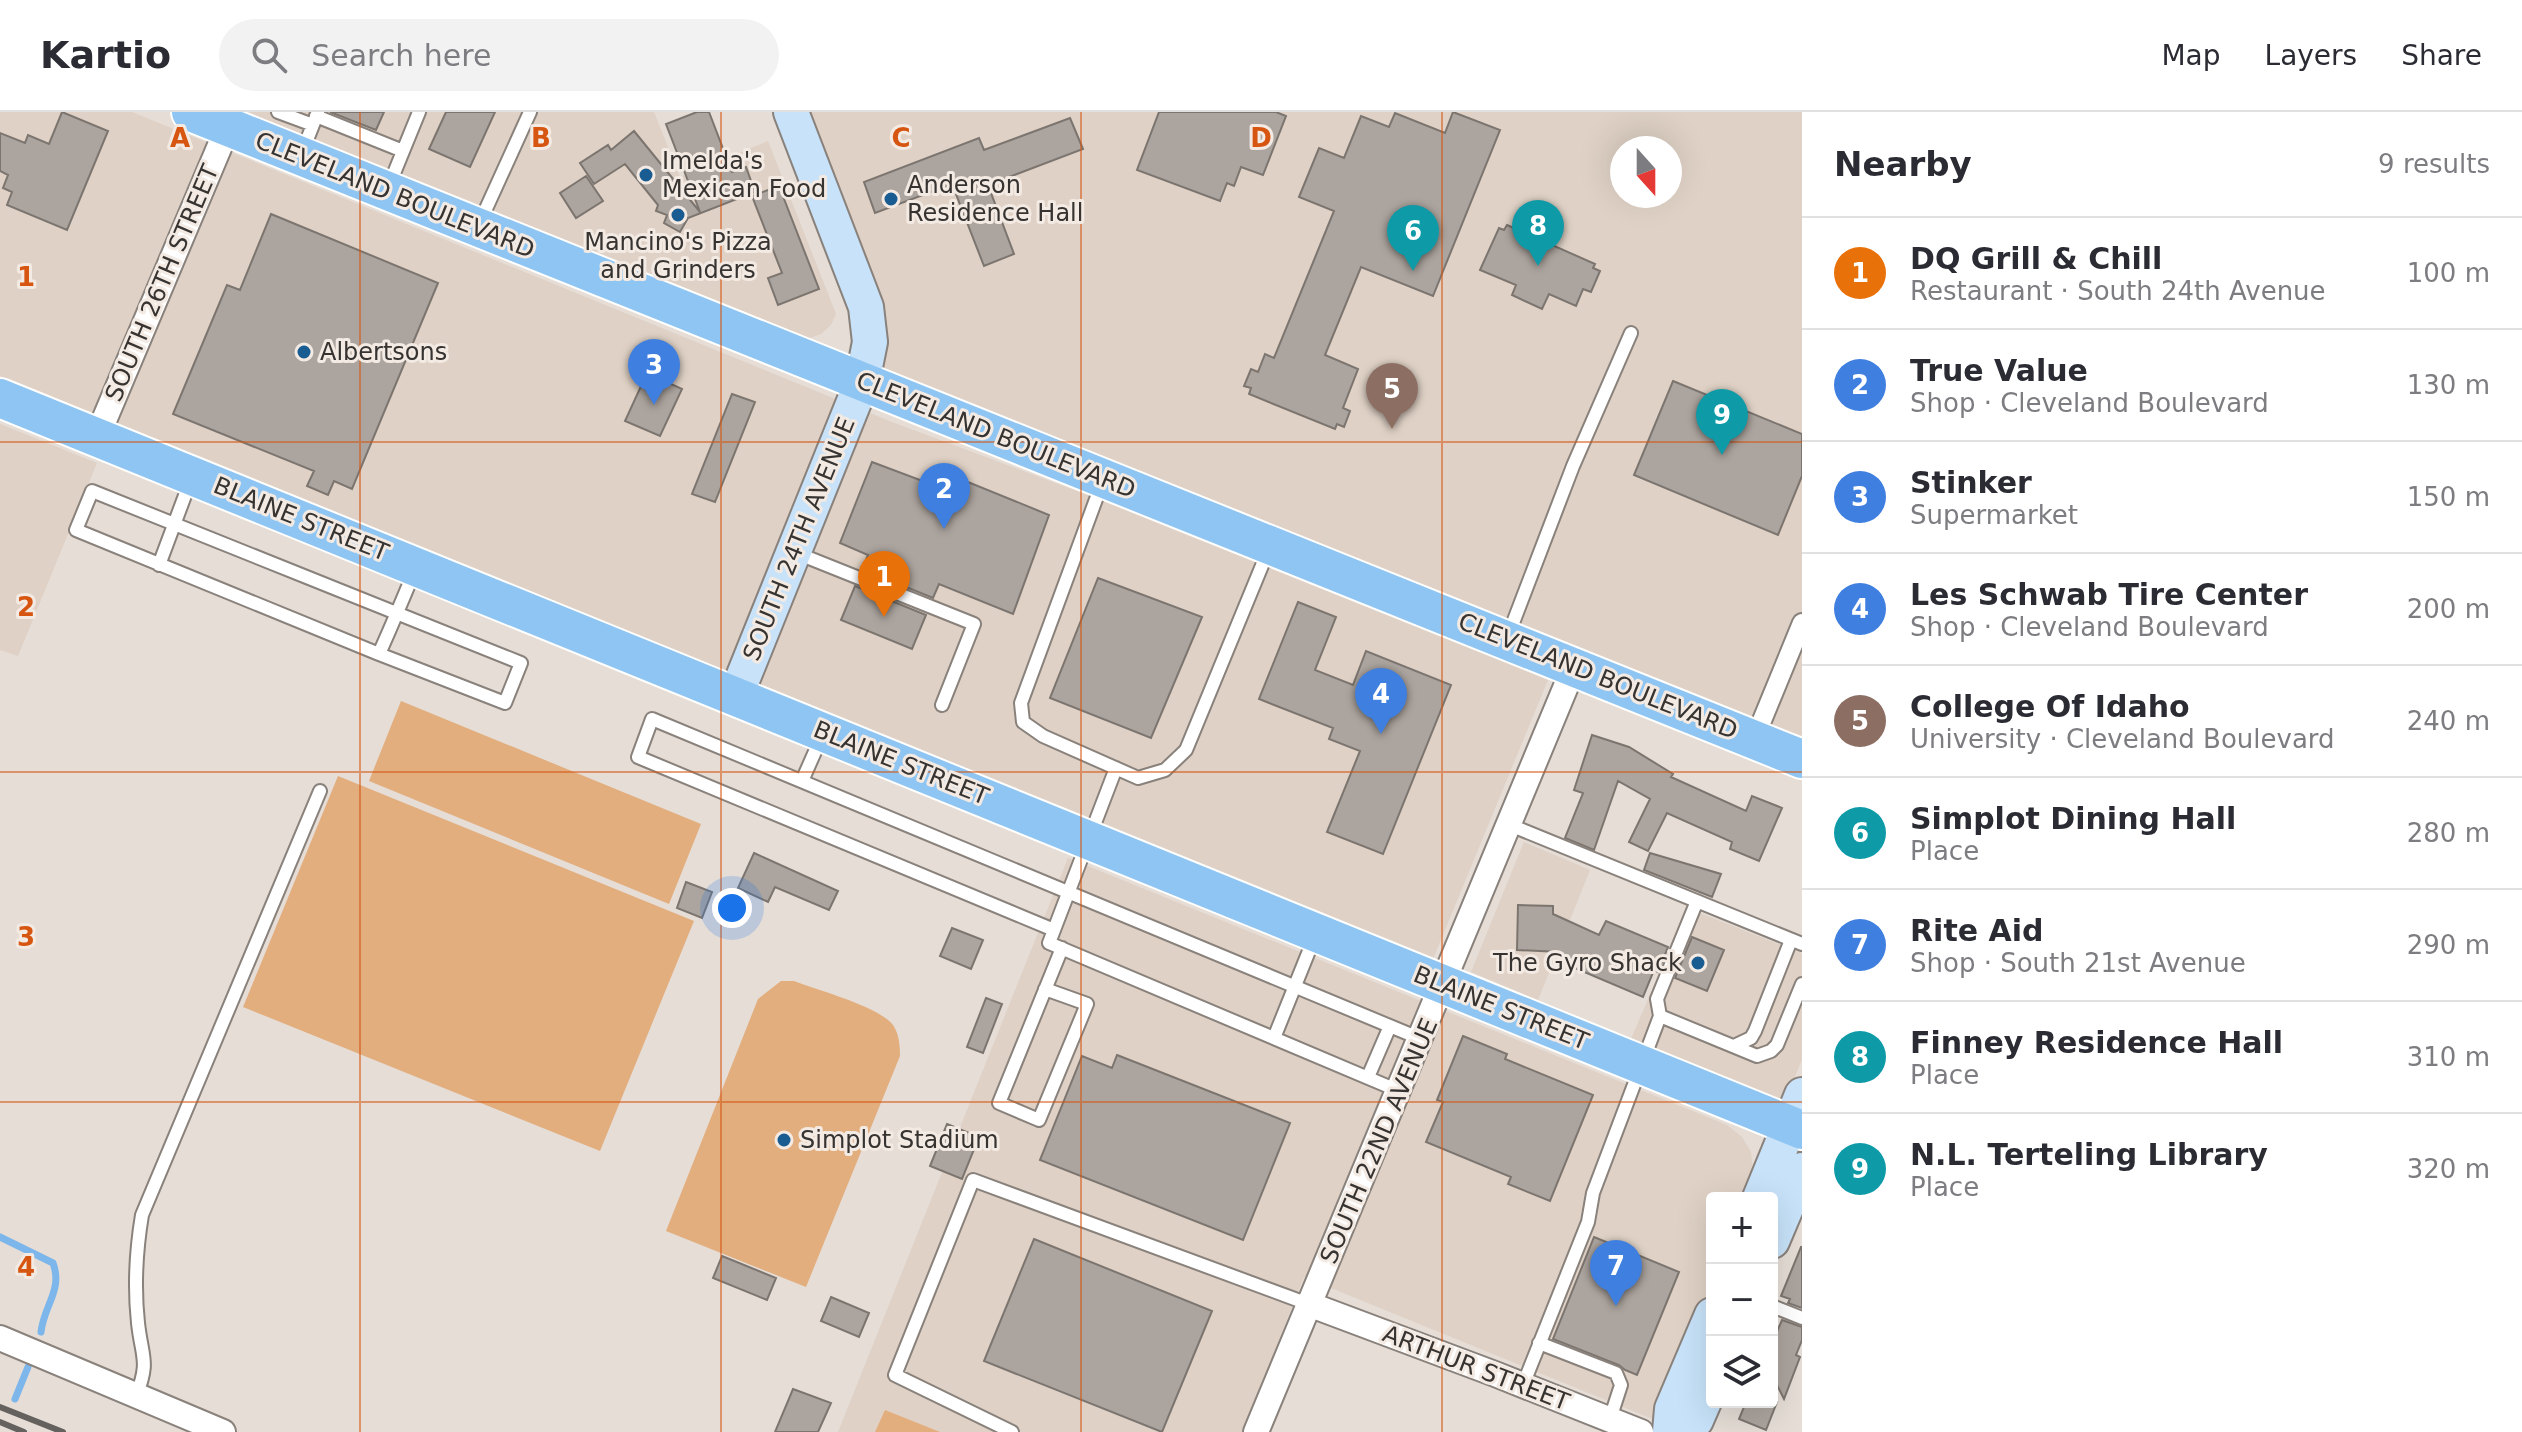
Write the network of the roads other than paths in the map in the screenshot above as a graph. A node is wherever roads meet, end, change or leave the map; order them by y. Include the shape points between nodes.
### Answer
1 (191, 112) edge
2 (278, 112) edge
3 (419, 112) edge
4 (530, 112) edge
5 (791, 112) edge
6 (231, 120) edge
7 (312, 128) edge
8 (403, 151) junction
9 (386, 191) junction
10 (477, 227) junction
11 (1631, 333) dead end
12 (862, 382) junction
13 (0, 398) edge
14 (97, 437) junction
15 (193, 475) junction
16 (1104, 478) junction
17 (174, 524) junction
18 (1271, 544) junction
19 (794, 552) junction
20 (159, 565) junction
21 (417, 565) junction
22 (397, 613) junction
23 (1802, 623) edge
24 (1507, 639) junction
25 (379, 654) junction
26 (1574, 667) junction
27 (736, 695) junction
28 (942, 705) dead end
29 (823, 731) junction
30 (1754, 740) junction
31 (1802, 759) edge
32 (1116, 768) junction
33 (802, 781) junction
34 (320, 791) dead end
35 (1510, 825) junction
36 (1088, 839) junction
37 (1068, 892) junction
38 (1697, 901) junction
39 (1054, 930) junction
40 (1316, 933) junction
41 (1797, 942) edge
42 (1062, 948) junction
43 (1802, 984) edge
44 (1294, 985) junction
45 (1444, 985) junction
46 (1045, 989) junction
47 (1660, 1016) junction
48 (1390, 1026) junction
49 (1274, 1038) junction
50 (1421, 1039) junction
51 (1734, 1046) junction
52 (1642, 1066) junction
53 (1368, 1077) junction
54 (1399, 1091) junction
55 (1798, 1117) edge
56 (1802, 1170) edge
57 (1763, 1192) edge
58 (1778, 1227) edge
59 (1311, 1305) junction
60 (1778, 1308) edge
61 (1802, 1318) edge
62 (1706, 1329) edge
63 (0, 1338) edge
64 (1539, 1343) junction
65 (1523, 1385) junction
66 (136, 1397) junction
67 (1706, 1397) edge
68 (1610, 1419) junction
69 (223, 1432) edge
70 (1012, 1432) edge
71 (1256, 1432) edge
72 (1641, 1432) edge
73 (1670, 1432) edge
74 (1682, 1432) edge

1 - 6 main road, CLEVELAND BOULEVARD
2 - 7 lane
3 - 8 lane
4 - 10 lane
5 - 12 main road, SOUTH 24TH AVENUE via 866,307 870,342
6 - 7 main road, CLEVELAND BOULEVARD
6 - 14 street, SOUTH 26TH STREET
7 - 8 lane
7 - 9 main road, CLEVELAND BOULEVARD
8 - 9 lane
9 - 10 main road, CLEVELAND BOULEVARD
10 - 12 main road, CLEVELAND BOULEVARD
11 - 24 lane
12 - 16 main road, CLEVELAND BOULEVARD
12 - 19 main road, SOUTH 24TH AVENUE
13 - 14 main road, BLAINE STREET
14 - 15 main road, BLAINE STREET
15 - 17 lane
15 - 21 main road, BLAINE STREET
16 - 18 main road, CLEVELAND BOULEVARD
16 - 32 lane via 1021,703 1023,722 1043,736
17 - 20 lane
17 - 20 lane via 92,491 76,530
17 - 22 lane
18 - 24 main road, CLEVELAND BOULEVARD
18 - 32 lane via 1186,750 1165,770 1138,778
19 - 27 main road, SOUTH 24TH AVENUE
19 - 28 lane via 974,624
20 - 25 lane
21 - 22 lane
21 - 27 main road, BLAINE STREET
22 - 25 lane
22 - 25 lane via 521,663 505,703
23 - 30 street
24 - 26 main road, CLEVELAND BOULEVARD
26 - 30 main road, CLEVELAND BOULEVARD
26 - 35 street, SOUTH 22ND AVENUE
27 - 29 main road, BLAINE STREET
29 - 33 lane
29 - 36 main road, BLAINE STREET
30 - 31 main road, CLEVELAND BOULEVARD
32 - 36 lane
33 - 37 lane
33 - 39 lane via 652,719 638,757
34 - 66 lane via 142,1215 135,1255 145,1372
35 - 38 lane
35 - 45 street, SOUTH 22ND AVENUE
36 - 37 lane
36 - 40 main road, BLAINE STREET
37 - 39 lane
37 - 44 lane
38 - 41 lane
38 - 47 lane via 1657,999
39 - 42 lane via 1049,943
40 - 44 lane
40 - 45 main road, BLAINE STREET
41 - 51 lane via 1751,1038
42 - 46 lane
42 - 49 lane
43 - 51 lane via 1771,1051 1757,1056
44 - 48 lane
44 - 49 lane
45 - 50 street, SOUTH 22ND AVENUE
45 - 52 main road, BLAINE STREET
46 - 46 lane via 999,1103 1039,1120 1087,1004
47 - 51 lane
47 - 52 lane
48 - 50 lane
48 - 53 lane
49 - 53 lane
50 - 54 street, SOUTH 22ND AVENUE
52 - 55 main road, BLAINE STREET
52 - 64 lane
53 - 54 lane
54 - 59 street, SOUTH 22ND AVENUE
55 - 57 main road
56 - 58 main road
59 - 65 street, ARTHUR STREET
59 - 70 lane via 973,1180 895,1375
59 - 71 street, SOUTH 22ND AVENUE
60 - 61 lane
62 - 73 main road via 1672,1409
63 - 66 street
64 - 65 lane
64 - 68 lane via 1616,1373 1621,1385
65 - 68 street, ARTHUR STREET
66 - 69 street
67 - 74 main road via 1696,1420
68 - 72 street, ARTHUR STREET

